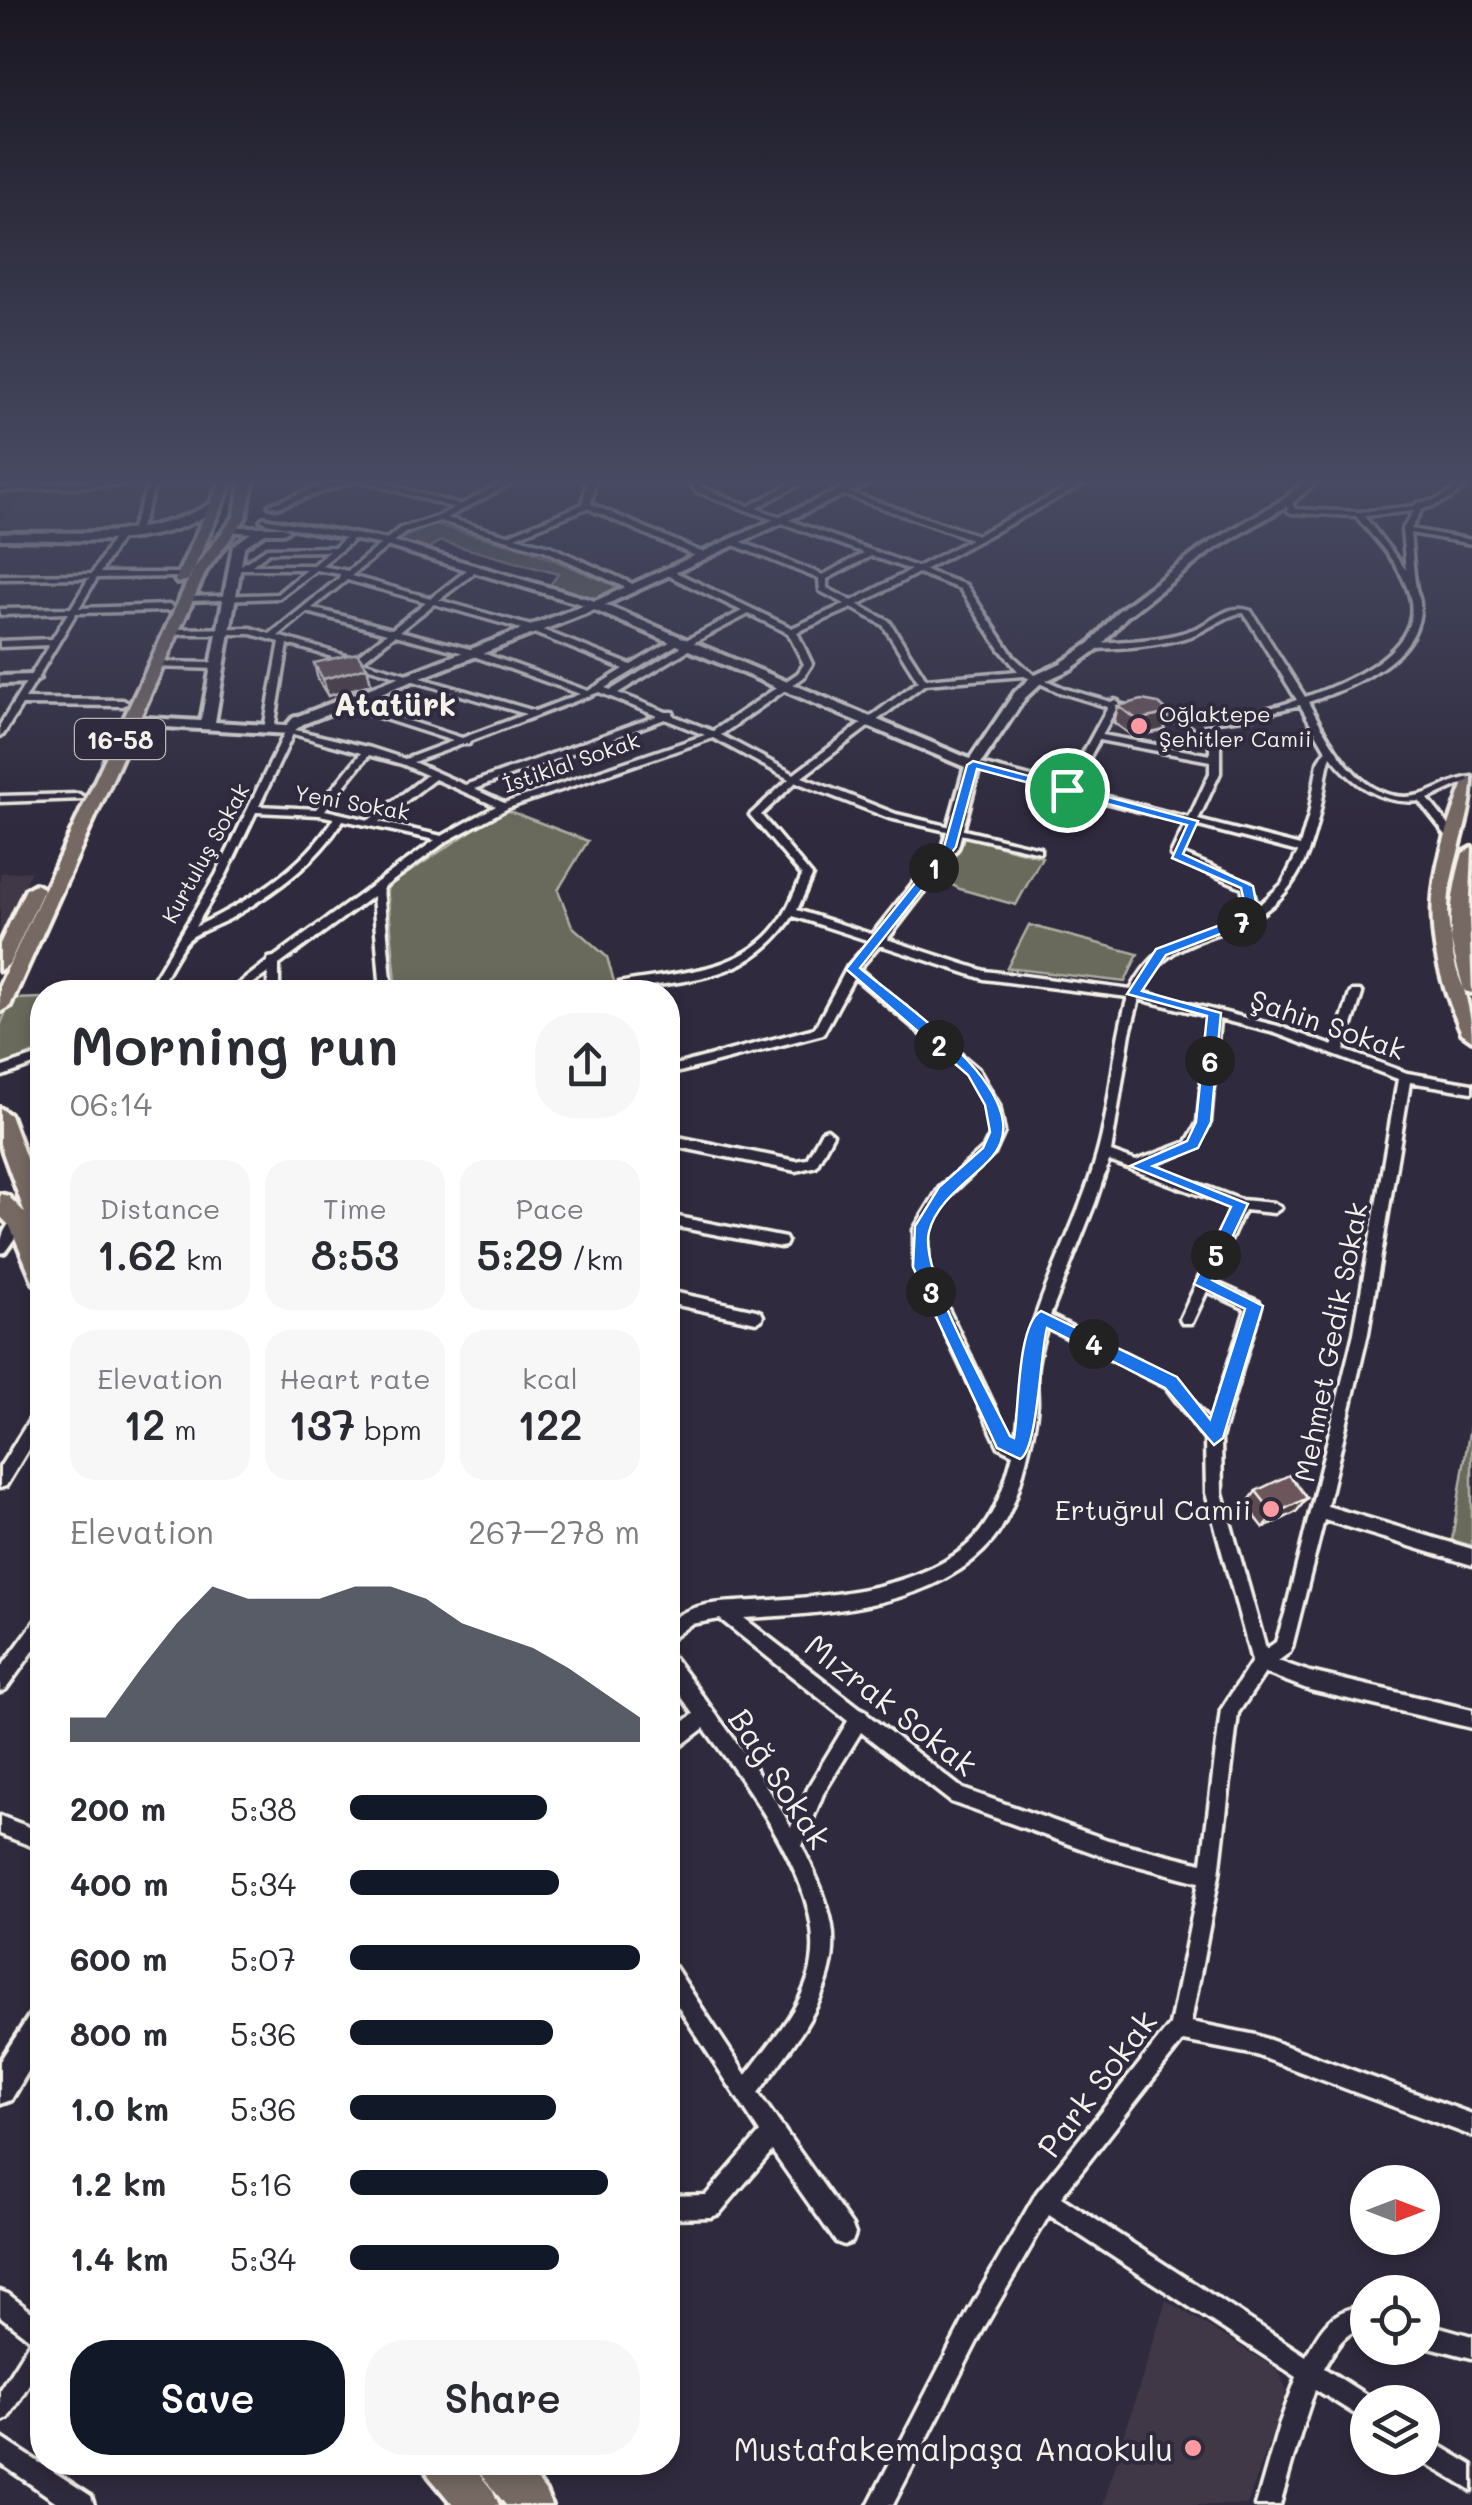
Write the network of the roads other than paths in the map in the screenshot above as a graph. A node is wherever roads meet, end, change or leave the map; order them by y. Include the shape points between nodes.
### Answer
1 (81, 595) edge
2 (175, 595) edge
3 (188, 595) edge
4 (232, 595) edge
5 (276, 595) edge
6 (322, 595) edge
7 (416, 595) edge
8 (436, 595) edge
9 (560, 595) edge
10 (564, 595) edge
11 (618, 595) edge
12 (717, 595) edge
13 (832, 595) edge
14 (870, 595) edge
15 (970, 595) edge
16 (1147, 595) edge
17 (1413, 595) edge
18 (186, 599) junction
19 (231, 599) junction
20 (430, 599) junction
21 (596, 604) junction
22 (849, 606) junction
23 (170, 608) junction
24 (306, 609) junction
25 (72, 610) junction
26 (750, 610) junction
27 (0, 612) edge
28 (532, 629) junction
29 (392, 630) junction
30 (226, 631) junction
31 (792, 631) junction
32 (171, 632) junction
33 (271, 637) junction
34 (284, 640) junction
35 (53, 642) junction
36 (0, 644) edge
37 (682, 645) junction
38 (1094, 646) junction
39 (471, 652) junction
40 (356, 660) junction
41 (155, 665) junction
42 (219, 666) junction
43 (632, 669) junction
44 (412, 676) junction
45 (1030, 676) junction
46 (32, 679) junction
47 (0, 680) edge
48 (923, 682) junction
49 (783, 688) junction
50 (594, 692) junction
51 (611, 694) junction
52 (18, 702) junction
53 (123, 702) junction
54 (1114, 703) junction
55 (344, 704) junction
56 (1304, 704) junction
57 (536, 714) junction
58 (670, 714) junction
59 (129, 720) junction
60 (1192, 721) junction
61 (869, 723) junction
62 (207, 726) junction
63 (269, 730) junction
64 (290, 730) junction
65 (0, 733) edge
66 (714, 734) junction
67 (1096, 736) junction
68 (466, 742) junction
69 (368, 750) junction
70 (1330, 751) junction
71 (1216, 759) junction
72 (404, 762) junction
73 (973, 765) junction
74 (435, 774) junction
75 (795, 778) junction
76 (1472, 781) edge
77 (464, 789) junction
78 (1067, 790) junction
79 (79, 797) junction
80 (0, 798) edge
81 (1423, 799) junction
82 (504, 806) junction
83 (254, 809) junction
84 (319, 812) junction
85 (340, 816) junction
86 (371, 823) junction
87 (1194, 824) junction
88 (958, 830) junction
89 (1453, 837) junction
90 (443, 839) junction
91 (1036, 850) dead end
92 (1303, 850) junction
93 (1472, 852) edge
94 (377, 886) junction
95 (794, 913) junction
96 (1254, 916) junction
97 (183, 937) junction
98 (876, 942) junction
99 (273, 960) junction
100 (0, 964) edge
101 (852, 969) junction
102 (158, 980) edge
103 (249, 980) edge
104 (274, 980) edge
105 (386, 980) edge
106 (672, 980) edge
107 (1472, 987) edge
108 (1134, 994) junction
109 (1356, 994) dead end
110 (0, 1006) edge
111 (1214, 1013) junction
112 (1472, 1033) edge
113 (1338, 1049) junction
114 (30, 1062) edge
115 (680, 1068) edge
116 (0, 1073) edge
117 (1406, 1077) junction
118 (1472, 1088) edge
119 (0, 1115) edge
120 (827, 1134) dead end
121 (680, 1142) edge
122 (1104, 1154) junction
123 (1137, 1166) junction
124 (0, 1202) edge
125 (1240, 1204) junction
126 (1274, 1208) dead end
127 (26, 1215) junction
128 (30, 1219) edge
129 (680, 1222) edge
130 (30, 1231) edge
131 (780, 1242) dead end
132 (0, 1248) edge
133 (1203, 1284) junction
134 (680, 1300) edge
135 (756, 1316) dead end
136 (1041, 1318) junction
137 (1187, 1319) dead end
138 (30, 1432) edge
139 (1214, 1438) junction
140 (1020, 1451) junction
141 (0, 1481) edge
142 (1321, 1512) junction
143 (1472, 1556) edge
144 (722, 1612) junction
145 (680, 1622) edge
146 (30, 1642) edge
147 (1261, 1663) junction
148 (680, 1681) edge
149 (0, 1682) edge
150 (705, 1716) junction
151 (860, 1716) junction
152 (1472, 1719) edge
153 (680, 1736) edge
154 (0, 1825) edge
155 (30, 1836) edge
156 (793, 1845) junction
157 (1210, 1875) junction
158 (680, 2006) edge
159 (1179, 2030) junction
160 (30, 2040) edge
161 (2, 2082) edge
162 (746, 2093) junction
163 (1472, 2125) edge
164 (772, 2134) junction
165 (1045, 2200) junction
166 (680, 2207) edge
167 (844, 2234) dead end
168 (0, 2302) edge
169 (1350, 2317) edge
170 (30, 2325) edge
171 (1440, 2338) edge
172 (1472, 2347) edge
173 (30, 2362) edge
174 (1309, 2372) junction
175 (1350, 2398) edge
176 (0, 2410) edge
177 (0, 2448) edge
178 (1440, 2458) edge
179 (30, 2469) edge
180 (39, 2475) edge
181 (454, 2475) edge
182 (507, 2475) edge
183 (1472, 2480) edge
184 (82, 2505) edge
185 (479, 2505) edge
186 (531, 2505) edge
187 (880, 2505) edge
188 (1268, 2505) edge

1 - 25 street
2 - 23 main road, 16-58
3 - 18 main road, 16-58
4 - 19 street
5 - 19 street
6 - 24 street
7 - 20 street
8 - 20 street
9 - 21 street
10 - 21 street
11 - 21 street
12 - 26 street
13 - 22 street
14 - 22 street
15 - 45 street
16 - 38 street
17 - 56 street via 1416,618 1396,650 1350,684
18 - 19 street
18 - 32 main road, 16-58
19 - 30 street
20 - 28 street
20 - 29 street
21 - 28 street
21 - 37 street
22 - 31 street
22 - 48 street via 894,631
23 - 25 street
23 - 53 main road, 16-58
24 - 29 street
24 - 33 street
25 - 27 street
25 - 35 street
26 - 31 street
26 - 37 street
28 - 39 street
28 - 43 street
29 - 39 street
29 - 40 street
30 - 32 street
30 - 33 street
30 - 42 street
31 - 49 street via 808,664
32 - 41 main road, 16-58
33 - 34 street
34 - 40 street
34 - 63 street
35 - 36 street
35 - 46 street
37 - 43 street
37 - 49 street
37 - 51 street
38 - 45 street via 1066,666
38 - 56 street via 1191,634 1234,610 1247,611
39 - 44 street
39 - 50 street
40 - 44 street
41 - 42 street
41 - 59 main road, 16-58
42 - 62 street
43 - 50 street
44 - 55 street
44 - 57 street
45 - 48 street
45 - 54 street
45 - 73 street
46 - 47 street
46 - 52 street
48 - 61 street
49 - 61 street
49 - 66 street, İstiklal Sokak
50 - 51 street
50 - 57 street
51 - 58 street
52 - 53 street
52 - 65 street
53 - 79 main road, 16-58
54 - 60 street
54 - 67 street
55 - 64 street
55 - 68 street
56 - 60 street
56 - 70 street
57 - 68 street
58 - 66 street
58 - 77 street
59 - 62 street
59 - 110 main road, 16-58
60 - 71 street via 1215,740
61 - 73 street
61 - 75 street
62 - 63 street
63 - 64 street
64 - 69 street
64 - 83 street, Kurtuluş Sokak
66 - 75 street
66 - 82 street, İstiklal Sokak
67 - 71 street
67 - 78 street
68 - 72 street
69 - 72 street
69 - 84 street
70 - 81 street via 1366,787
70 - 92 street
71 - 87 street
72 - 74 street
73 - 78 street
73 - 88 street
74 - 77 street
74 - 86 street
75 - 88 street via 893,816
75 - 95 street via 756,815 807,876
76 - 81 street
76 - 89 main road
77 - 82 street
78 - 87 street
79 - 80 street
79 - 100 main road, 16-58
81 - 89 street
82 - 90 street, İstiklal Sokak
83 - 84 street, Yeni Sokak
83 - 97 street, Kurtuluş Sokak
84 - 85 street, Yeni Sokak
85 - 86 street, Yeni Sokak
85 - 97 street via 324,842 264,892
86 - 90 street, Yeni Sokak
87 - 92 street
87 - 96 street via 1176,855 1247,886
88 - 91 street
88 - 98 street
89 - 112 main road via 1437,894 1438,930
90 - 94 street, İstiklal Sokak
92 - 96 street via 1293,878
93 - 107 main road via 1458,924
94 - 99 street, İstiklal Sokak
94 - 105 street
95 - 98 street, Şahin Sokak
95 - 106 street via 774,938 726,970
96 - 108 street via 1161,952
97 - 102 street, Kurtuluş Sokak
98 - 101 street
98 - 108 street, Şahin Sokak via 984,975
99 - 103 street, İstiklal Sokak
99 - 104 street
101 - 115 street via 819,1031
101 - 140 street via 974,1072 992,1105 998,1132 989,1151 945,1191 921,1230 921,1267 1004,1442
108 - 111 street, Şahin Sokak
108 - 122 street
109 - 113 street
111 - 113 street, Şahin Sokak
111 - 123 street via 1204,1122 1192,1144
113 - 117 street, Şahin Sokak
114 - 116 street
117 - 118 street, Şahin Sokak
117 - 142 street, Mehmet Gedik Sokak
119 - 127 main road
120 - 121 street via 811,1163 796,1166
122 - 123 street
122 - 136 street
123 - 125 street
124 - 127 main road
125 - 126 street
125 - 133 street
127 - 128 main road
127 - 130 main road
127 - 132 street
129 - 131 street
133 - 137 street
133 - 139 street via 1254,1306
134 - 135 street
136 - 139 street via 1171,1383
136 - 140 street
138 - 141 street
139 - 147 street via 1214,1493
140 - 144 street via 1006,1504 975,1547 936,1574 886,1595
142 - 143 street
142 - 147 street, Mehmet Gedik Sokak via 1283,1647
144 - 145 street
144 - 151 street, Mızrak Sokak
146 - 149 street
147 - 152 street
147 - 157 street, Park Sokak via 1230,1710
148 - 150 street, Bağ Sokak
150 - 153 street
150 - 156 street, Bağ Sokak
151 - 156 street
151 - 157 street, Mızrak Sokak via 958,1796 1108,1849
154 - 155 street
156 - 162 street, Bağ Sokak via 823,1920 823,1959 808,2003
157 - 159 street, Park Sokak
158 - 162 street
159 - 163 street via 1256,2045
159 - 165 street, Park Sokak
160 - 161 street
162 - 164 street
164 - 166 street via 710,2206
164 - 167 street
165 - 174 street
165 - 187 street, Park Sokak
168 - 170 street
169 - 174 street via 1340,2320
171 - 172 street
173 - 176 street
174 - 175 street
174 - 188 street
177 - 179 street
178 - 183 street
180 - 184 street
181 - 185 main road
182 - 186 main road

